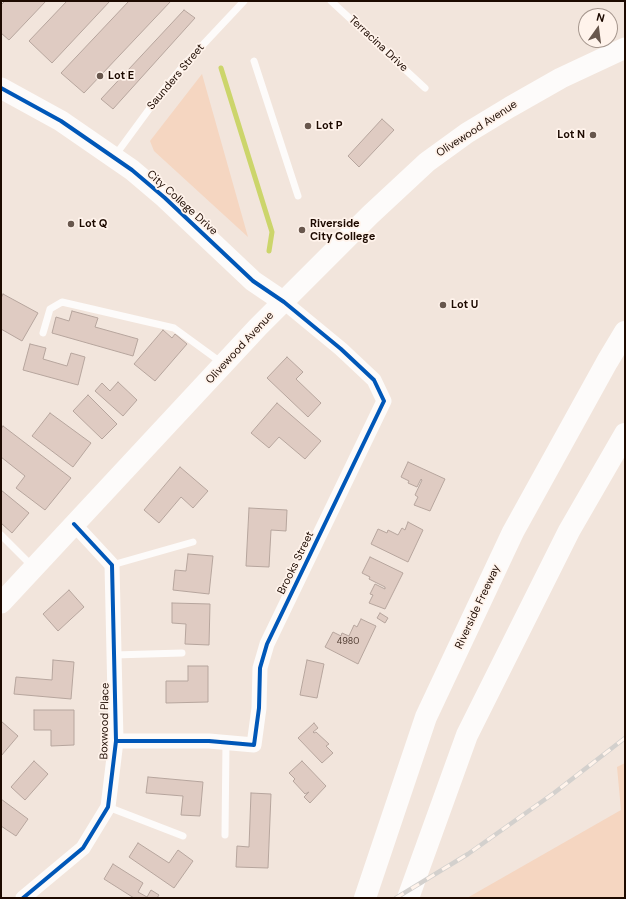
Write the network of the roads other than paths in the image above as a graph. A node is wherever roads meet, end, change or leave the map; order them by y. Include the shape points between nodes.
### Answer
1 (244, 1) edge
2 (331, 1) edge
3 (625, 48) edge
4 (254, 61) dead end
5 (1, 88) edge
6 (425, 88) dead end
7 (114, 157) junction
8 (298, 196) dead end
9 (284, 302) junction
10 (625, 332) edge
11 (43, 334) dead end
12 (224, 364) junction
13 (625, 434) edge
14 (74, 524) junction
15 (1, 535) edge
16 (193, 542) dead end
17 (112, 565) junction
18 (34, 568) junction
19 (1, 603) edge
20 (182, 653) dead end
21 (114, 655) junction
22 (116, 741) junction
23 (226, 743) junction
24 (108, 807) junction
25 (225, 835) dead end
26 (183, 836) dead end
27 (23, 898) edge
28 (365, 898) edge
29 (408, 898) edge

1 - 7 lane, Saunders Street via 183,66
2 - 6 lane, Terracina Drive
3 - 9 main road, Olivewood Avenue via 561,78 510,106 427,162 370,215
4 - 8 lane
5 - 7 main road, City College Drive via 60,121
7 - 9 main road, City College Drive via 165,198 253,281
9 - 12 main road, Olivewood Avenue
9 - 23 street, Brooks Street via 374,380 384,401 267,644 260,668 254,745
10 - 28 highway, Riverside Freeway via 513,532 426,717
11 - 12 lane via 50,309 62,302 174,328
12 - 14 main road, Olivewood Avenue
13 - 29 highway via 569,531 467,736
14 - 17 street
14 - 18 main road, Olivewood Avenue
15 - 18 lane
16 - 17 lane
17 - 21 street, Boxwood Place
18 - 19 main road, Olivewood Avenue
20 - 21 lane
21 - 22 street, Boxwood Place
22 - 23 street, Brooks Street
22 - 24 street, Boxwood Place
23 - 25 lane
24 - 26 lane
24 - 27 street, Boxwood Place via 83,848

